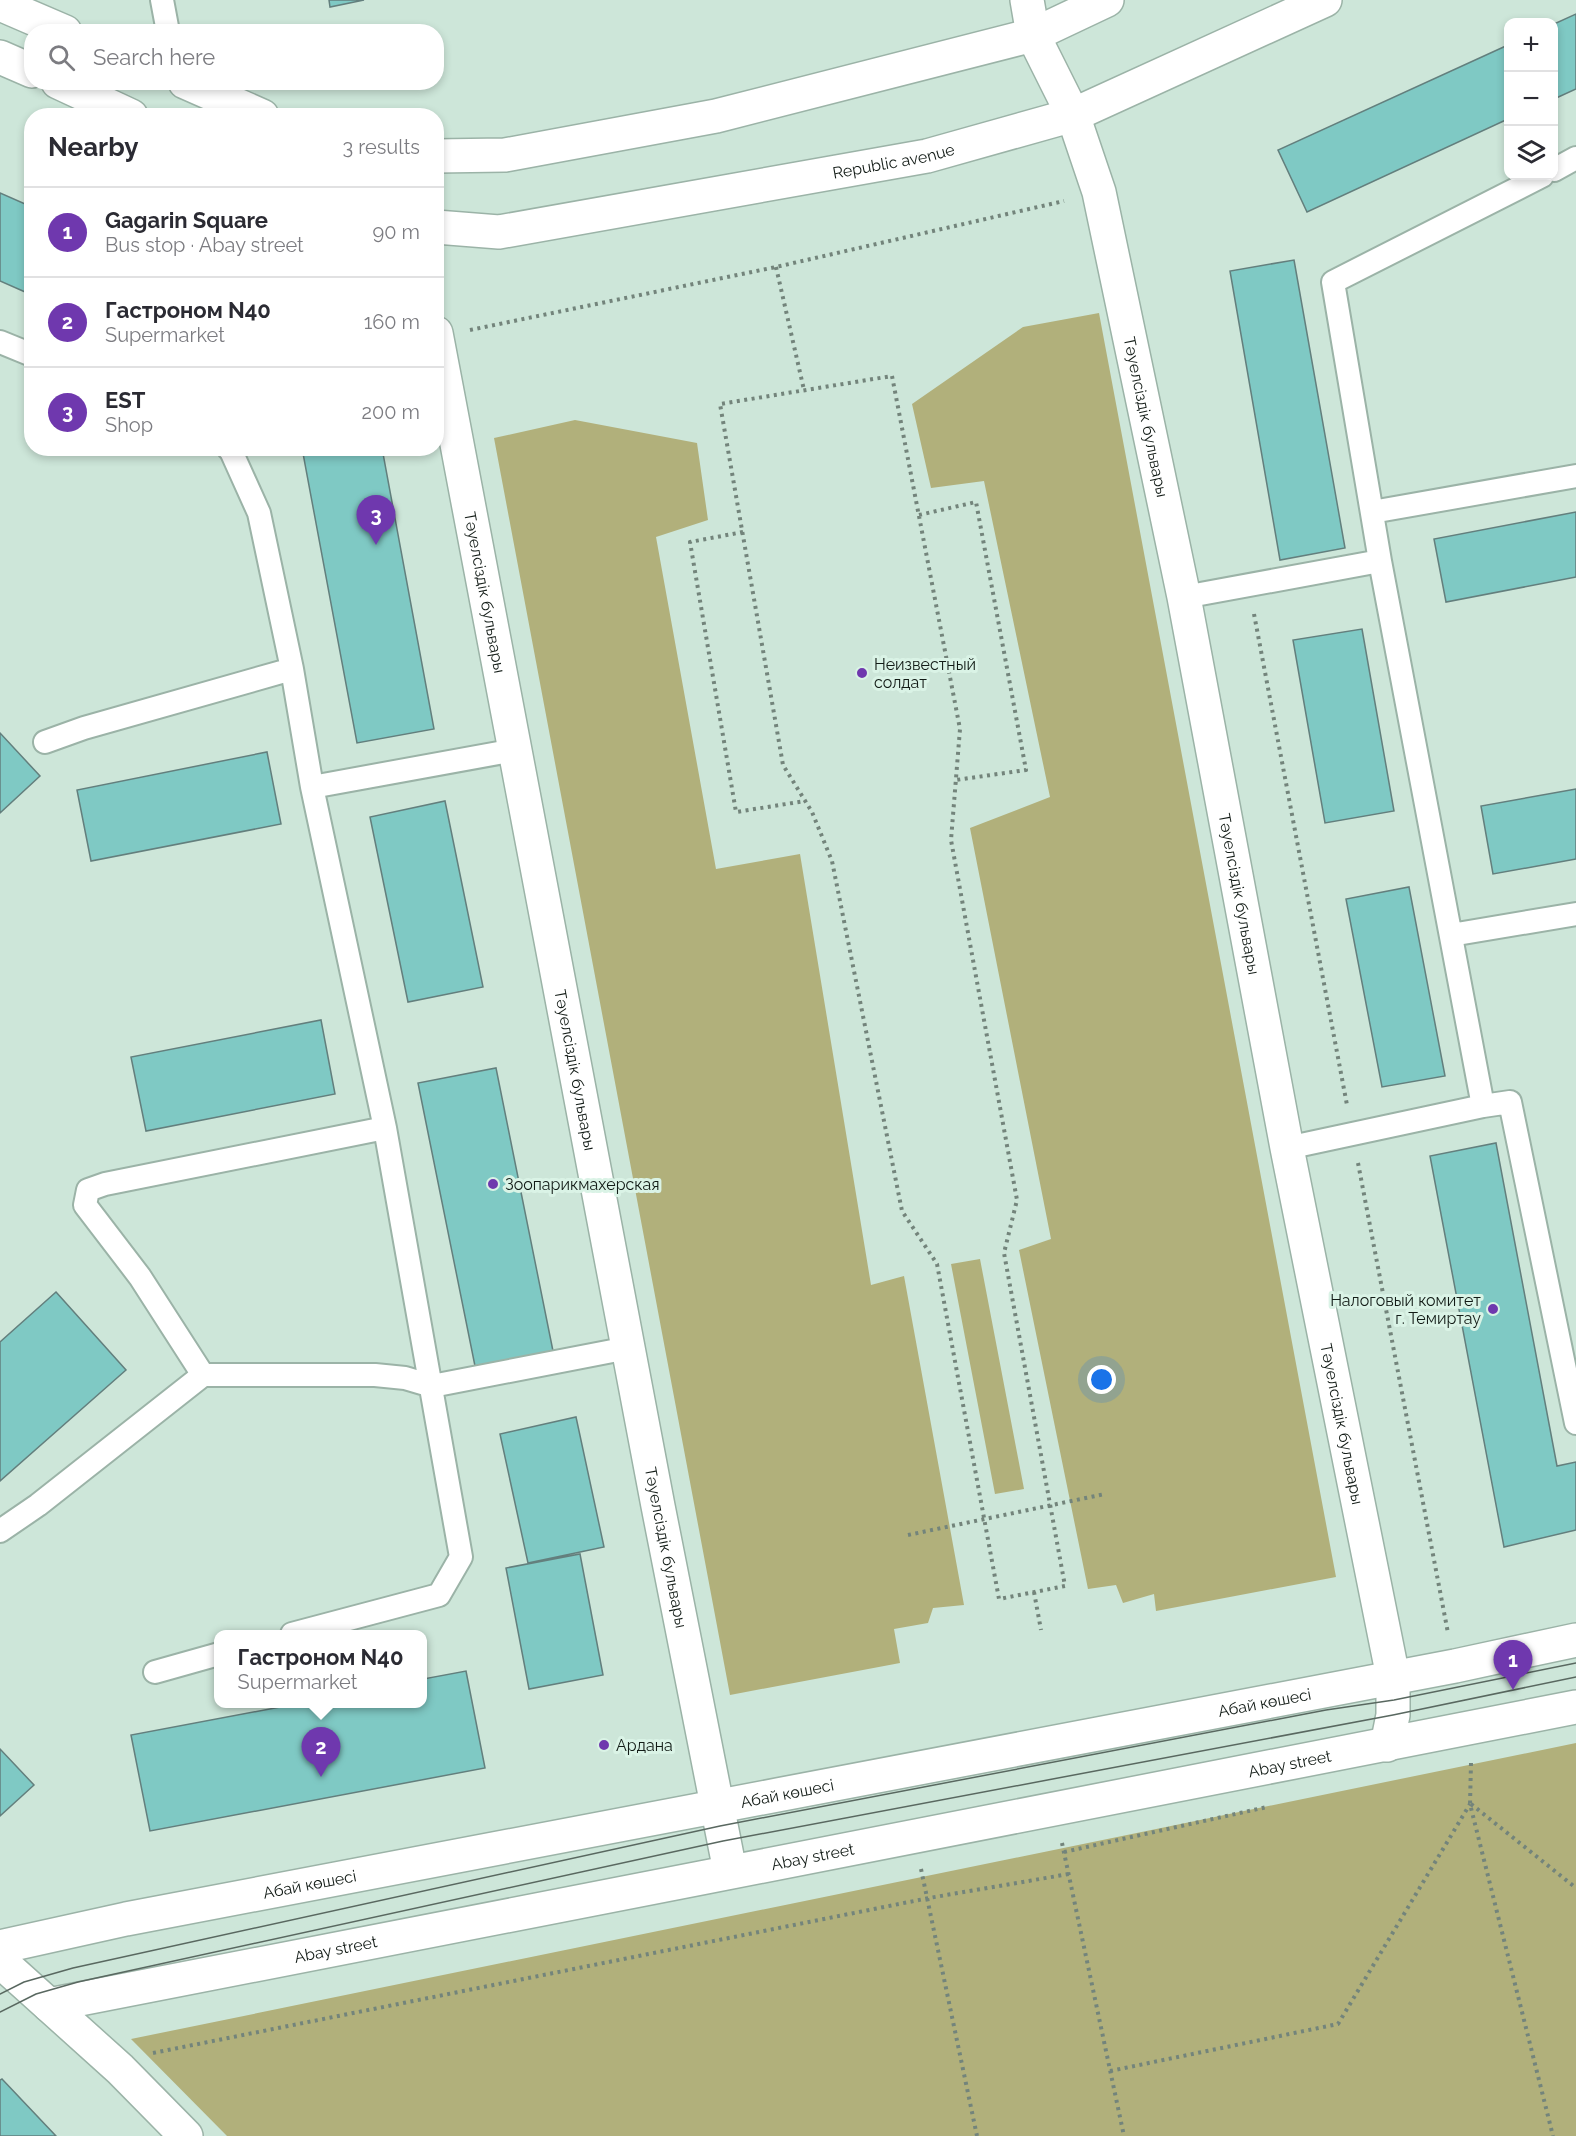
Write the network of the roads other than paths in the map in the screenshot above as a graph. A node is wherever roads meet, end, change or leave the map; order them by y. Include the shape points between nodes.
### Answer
1 (162, 0) edge
2 (1027, 0) edge
3 (1107, 0) edge
4 (1324, 0) edge
5 (0, 4) edge
6 (46, 24) edge
7 (166, 24) edge
8 (1033, 34) junction
9 (0, 57) edge
10 (24, 68) edge
11 (75, 90) edge
12 (203, 90) edge
13 (114, 108) edge
14 (244, 108) edge
15 (1073, 115) junction
16 (444, 156) edge
17 (1576, 158) edge
18 (1558, 168) edge
19 (1534, 180) edge
20 (444, 228) edge
21 (0, 342) edge
22 (24, 352) edge
23 (444, 372) edge
24 (233, 456) edge
25 (1576, 476) edge
26 (1372, 512) junction
27 (1380, 561) junction
28 (1184, 597) junction
29 (292, 669) junction
30 (45, 742) dead end
31 (515, 750) junction
32 (312, 787) junction
33 (1576, 914) edge
34 (1451, 935) junction
35 (1483, 1107) junction
36 (385, 1128) junction
37 (1287, 1148) junction
38 (628, 1347) junction
39 (202, 1375) junction
40 (432, 1386) junction
41 (1576, 1423) edge
42 (0, 1531) edge
43 (310, 1630) edge
44 (1576, 1640) edge
45 (214, 1655) edge
46 (155, 1672) dead end
47 (1394, 1677) junction
48 (1576, 1707) edge
49 (1388, 1744) junction
50 (716, 1806) junction
51 (730, 1872) junction
52 (0, 1947) edge
53 (0, 1961) edge
54 (49, 2005) junction
55 (186, 2136) edge

1 - 7 lane
2 - 8 street, Тәуелсіздік бульвары
3 - 8 street
4 - 15 street, Republic avenue
5 - 6 street
8 - 15 street, Тәуелсіздік бульвары
8 - 16 street via 716,117 505,155
9 - 10 street
11 - 13 street
12 - 14 street
15 - 20 street, Republic avenue via 927,156 499,232
15 - 28 street, Тәуелсіздік бульвары via 1099,192
17 - 18 lane
19 - 26 lane via 1333,282
21 - 22 lane
23 - 31 street, Тәуелсіздік бульвары
24 - 29 lane via 259,513
25 - 26 lane
26 - 27 lane
27 - 28 lane
27 - 34 lane
28 - 37 street, Тәуелсіздік бульвары
29 - 30 lane
29 - 32 lane
31 - 32 lane
31 - 38 street, Тәуелсіздік бульвары
32 - 36 lane
33 - 34 lane
34 - 35 lane
35 - 37 lane
35 - 41 lane via 1510,1102
36 - 39 lane via 88,1190 85,1205 140,1277
36 - 40 lane
37 - 47 street, Тәуелсіздік бульвары
38 - 40 lane
38 - 50 street, Тәуелсіздік бульвары
39 - 40 lane via 375,1375
39 - 42 lane
40 - 43 lane via 461,1557 440,1595
44 - 47 street, Абай көшесі
45 - 46 lane
47 - 49 street, Тәуелсіздік бульвары
47 - 50 street, Абай көшесі
48 - 49 street, Abay street
49 - 51 street, Abay street
50 - 51 street, Тәуелсіздік бульвары
50 - 52 street, Абай көшесі
51 - 54 street, Abay street
53 - 54 street
54 - 55 street

